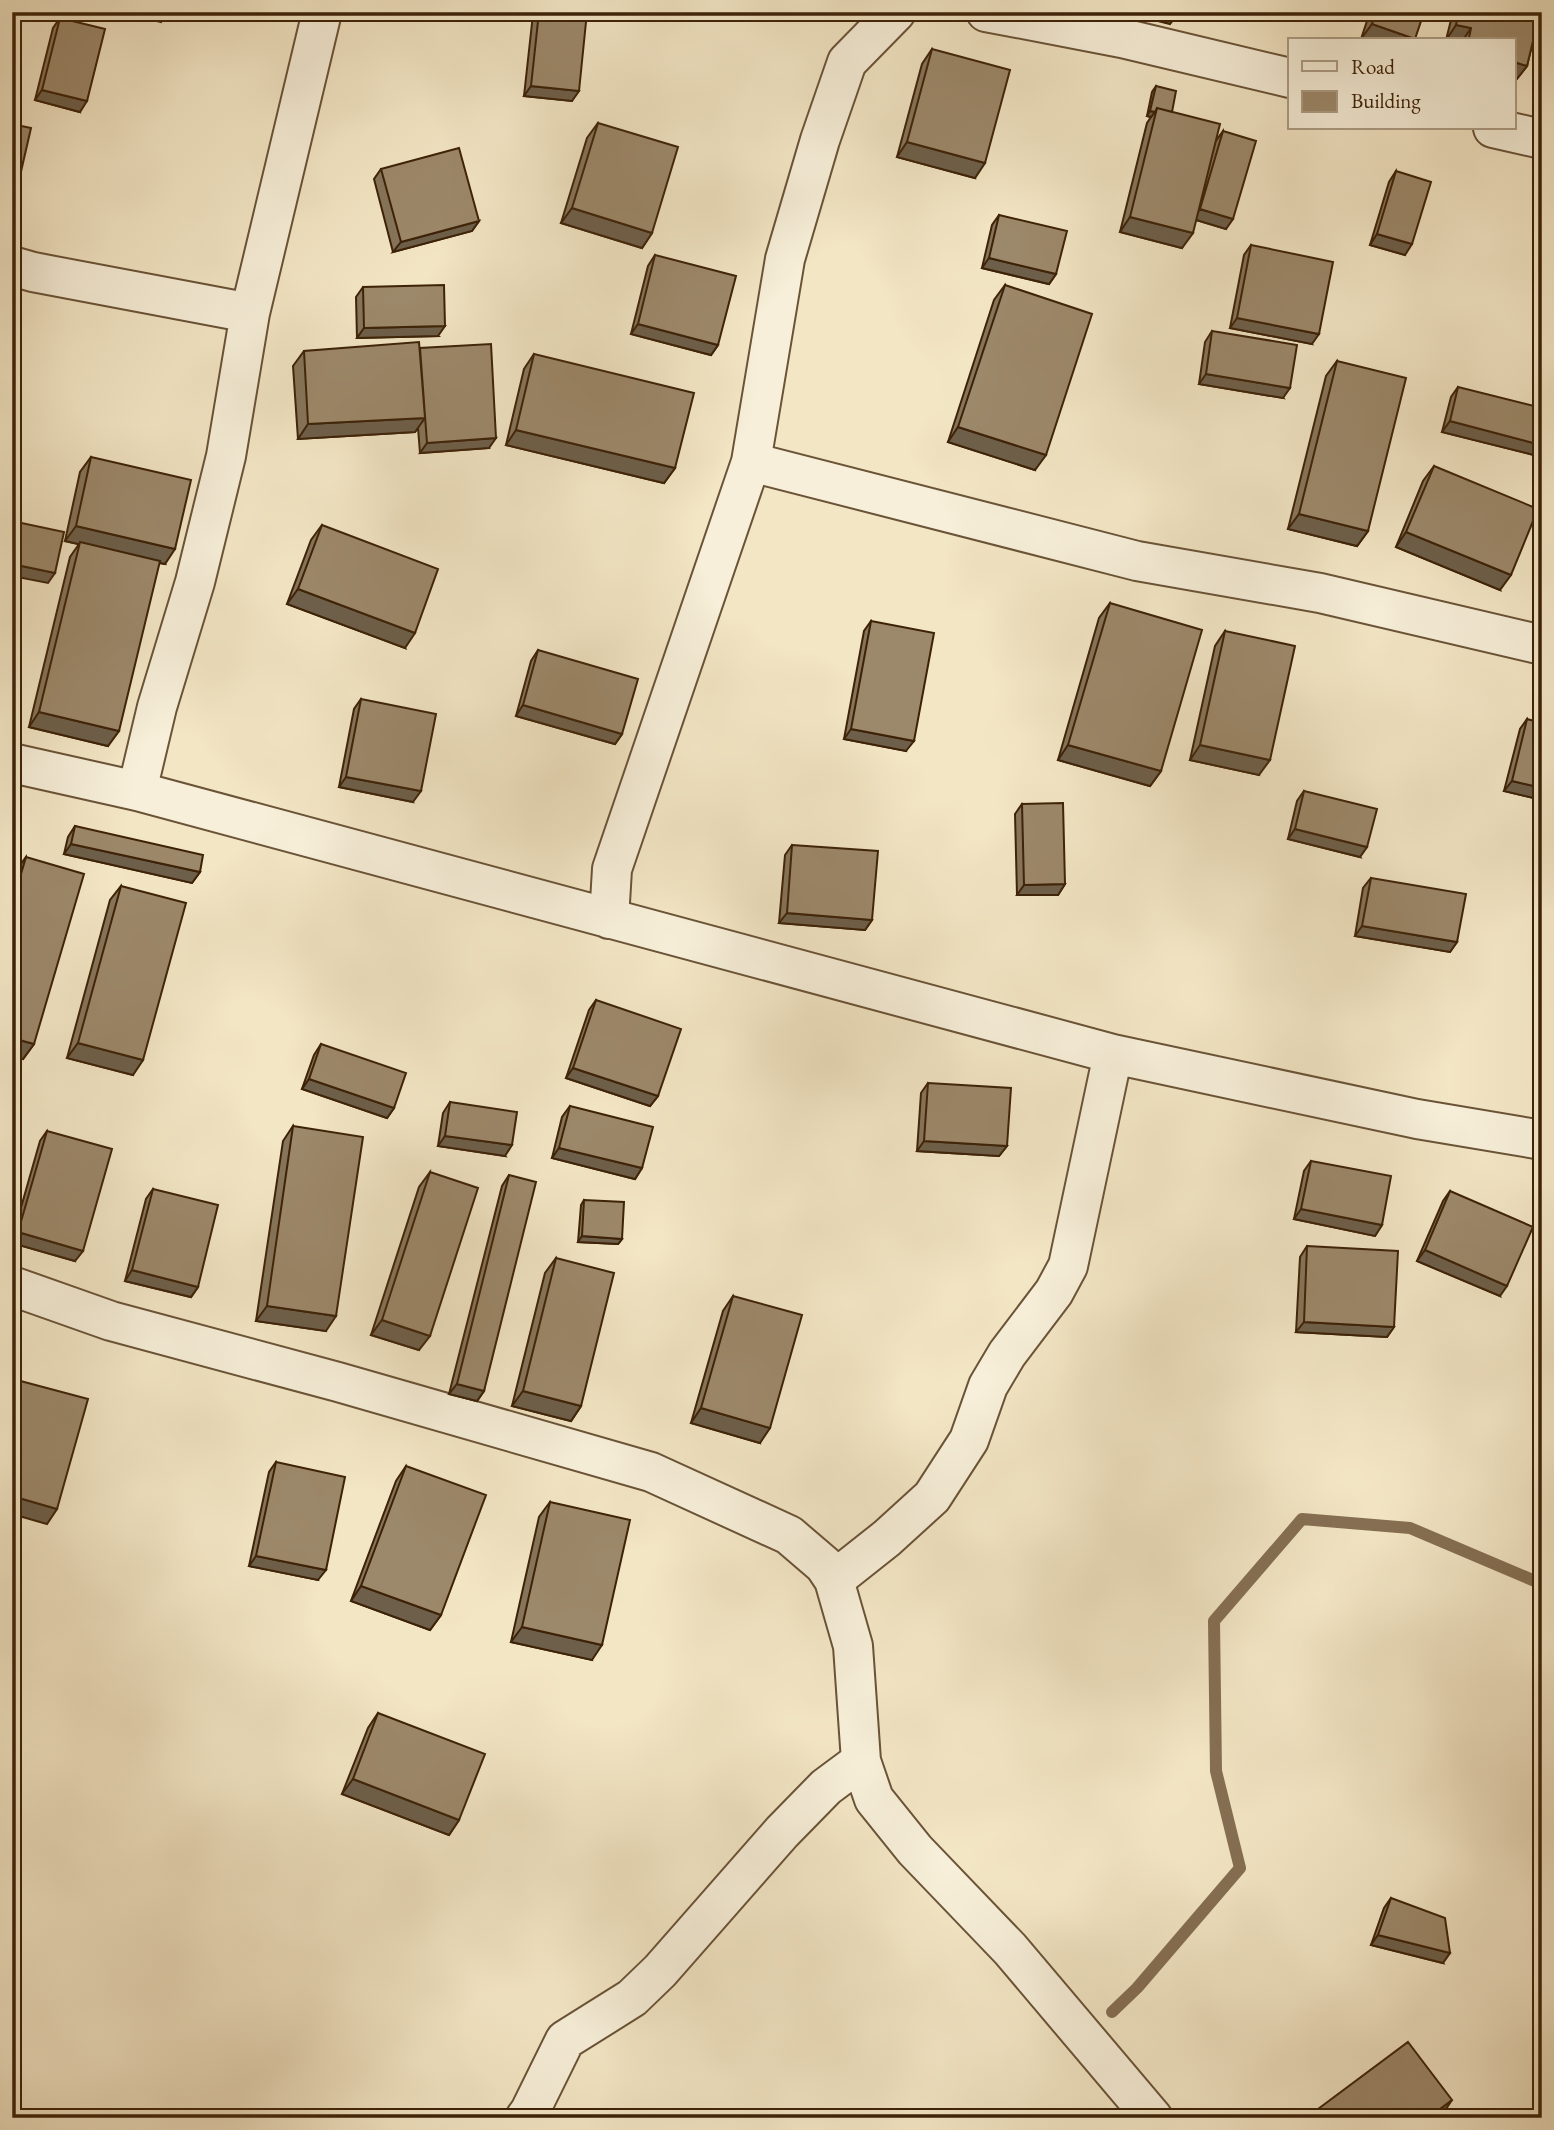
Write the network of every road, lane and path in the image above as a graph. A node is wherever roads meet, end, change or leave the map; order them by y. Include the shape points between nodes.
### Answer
1 (322, 12) edge
2 (896, 12) edge
3 (986, 12) edge
4 (1288, 78) edge
5 (1512, 130) edge
6 (1540, 133) edge
7 (12, 266) edge
8 (250, 313) junction
9 (751, 462) junction
10 (1542, 645) edge
11 (12, 763) edge
12 (136, 792) junction
13 (609, 919) junction
14 (1113, 1054) junction
15 (1542, 1140) edge
16 (12, 1286) edge
17 (834, 1580) junction
18 (861, 1761) junction
19 (525, 2118) edge
20 (1153, 2118) edge

1 - 8 street
2 - 9 street via 847,62 820,140 785,259
3 - 4 street
5 - 6 street
7 - 8 street
8 - 12 street via 226,456
9 - 10 street via 1137,561 1320,593
9 - 13 street via 612,869
11 - 12 street
12 - 13 street
13 - 14 street
14 - 15 street via 1404,1116
14 - 17 street via 1068,1266 988,1386 969,1440 932,1497
16 - 17 street via 111,1321 651,1472 789,1535 824,1565
17 - 18 street via 853,1646
18 - 19 street via 826,1787 782,1832 632,1998 565,2040
18 - 20 street via 874,1799 915,1850 1010,1949

